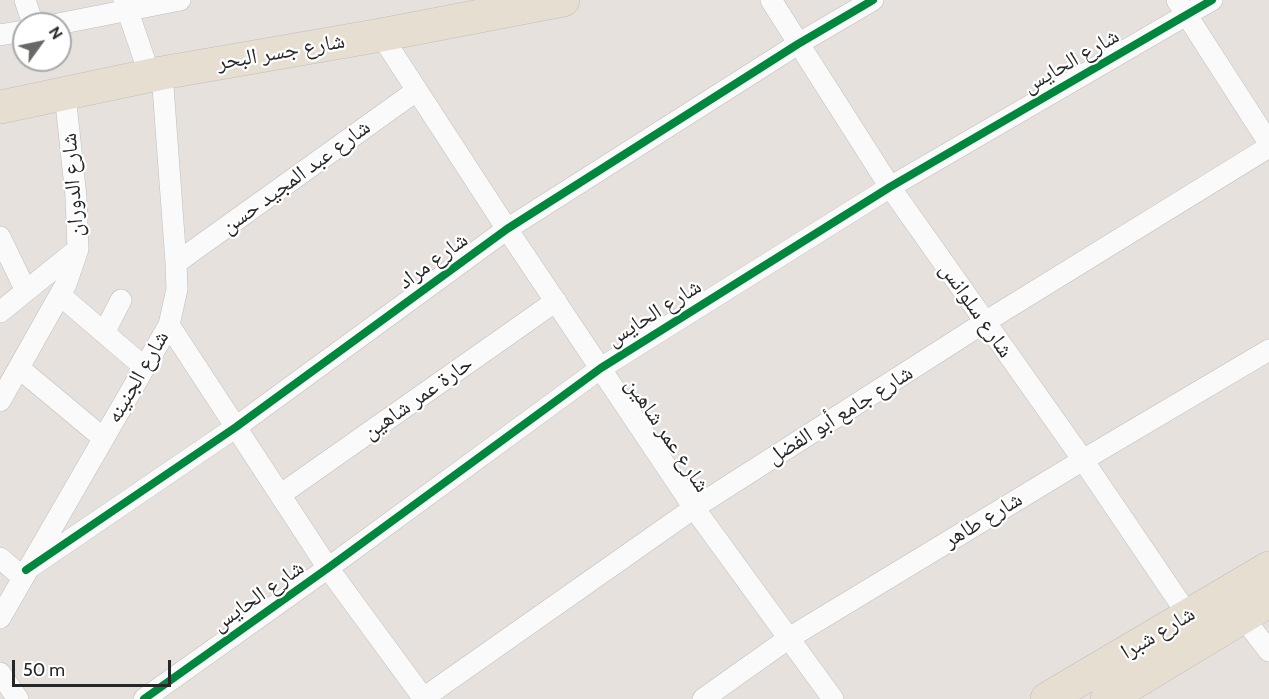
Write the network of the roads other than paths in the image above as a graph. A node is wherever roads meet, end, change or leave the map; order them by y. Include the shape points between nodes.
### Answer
1 (180, 0) edge
2 (563, 0) edge
3 (771, 0) edge
4 (873, 0) edge
5 (1212, 0) edge
6 (126, 5) edge
7 (1182, 7) edge
8 (72, 20) edge
9 (381, 35) junction
10 (798, 44) junction
11 (156, 74) junction
12 (416, 91) junction
13 (65, 94) junction
14 (0, 107) edge
15 (1269, 145) edge
16 (890, 187) junction
17 (507, 229) junction
18 (0, 237) edge
19 (78, 249) junction
20 (176, 263) junction
21 (26, 291) junction
22 (60, 295) junction
23 (121, 300) dead end
24 (556, 301) junction
25 (0, 312) edge
26 (985, 322) junction
27 (169, 325) junction
28 (105, 333) junction
29 (1269, 350) edge
30 (19, 368) junction
31 (144, 368) junction
32 (601, 368) junction
33 (0, 401) edge
34 (236, 427) junction
35 (103, 438) junction
36 (1083, 460) junction
37 (280, 495) junction
38 (694, 507) junction
39 (0, 558) edge
40 (328, 568) junction
41 (1269, 568) edge
42 (24, 573) junction
43 (1256, 609) edge
44 (1188, 615) junction
45 (0, 618) edge
46 (789, 638) junction
47 (1269, 651) edge
48 (0, 673) edge
49 (18, 699) edge
50 (144, 699) edge
51 (423, 699) edge
52 (703, 699) edge
53 (832, 699) edge
54 (1047, 699) edge
55 (1107, 699) edge

1 - 6 street
2 - 9 main road, شارع جسر البحر
3 - 10 street, شارع سلوانس
4 - 10 street, شارع مراد
5 - 7 street, شارع الحايس
6 - 8 street
6 - 11 street, شارع الجنينه
7 - 15 street
7 - 16 street, شارع الحايس
9 - 11 main road, شارع جسر البحر
9 - 12 street, شارع عمر شاهين
10 - 16 street, شارع سلوانس
10 - 17 street, شارع مراد
11 - 13 main road, شارع جسر البحر
11 - 20 street, شارع الجنينه
12 - 17 street, شارع عمر شاهين
12 - 20 street, شارع عبد المجيد حسن
13 - 14 main road, شارع جسر البحر
13 - 19 street, شارع الدوران
15 - 26 street, شارع جامع أبو الفضل
16 - 26 street, شارع سلوانس
16 - 32 street, شارع الحايس
17 - 24 street, شارع عمر شاهين
17 - 34 street, شارع مراد
18 - 21 street
19 - 21 street
19 - 22 street, شارع الدوران
20 - 27 street, شارع الجنينه via 177,289
21 - 25 street
22 - 28 street
22 - 30 street, شارع الدوران
23 - 28 street
24 - 32 street, شارع عمر شاهين
24 - 37 street, حارة عمر شاهين
26 - 36 street, شارع سلوانس
26 - 38 street, شارع جامع أبو الفضل
27 - 31 street, شارع الجنينه
27 - 34 street
28 - 31 street
29 - 36 street, شارع طاهر
30 - 33 street, شارع الدوران
30 - 35 street
31 - 35 street, شارع الجنينه
32 - 38 street, شارع عمر شاهين
32 - 40 street, شارع الحايس
34 - 37 street
34 - 42 street, شارع مراد
35 - 42 street, شارع الجنينه
36 - 44 street, شارع سلوانس
36 - 46 street, شارع طاهر
37 - 40 street
38 - 46 street, شارع عمر شاهين
38 - 51 street, شارع جامع أبو الفضل
39 - 42 street
40 - 50 street, شارع الحايس
40 - 51 street
41 - 44 main road, شارع شبرا
42 - 45 street, شارع الجنينه
43 - 47 street
43 - 55 main road, شارع شبرا
44 - 54 main road, شارع شبرا
46 - 52 street, شارع طاهر
46 - 53 street, شارع عمر شاهين
48 - 49 street

